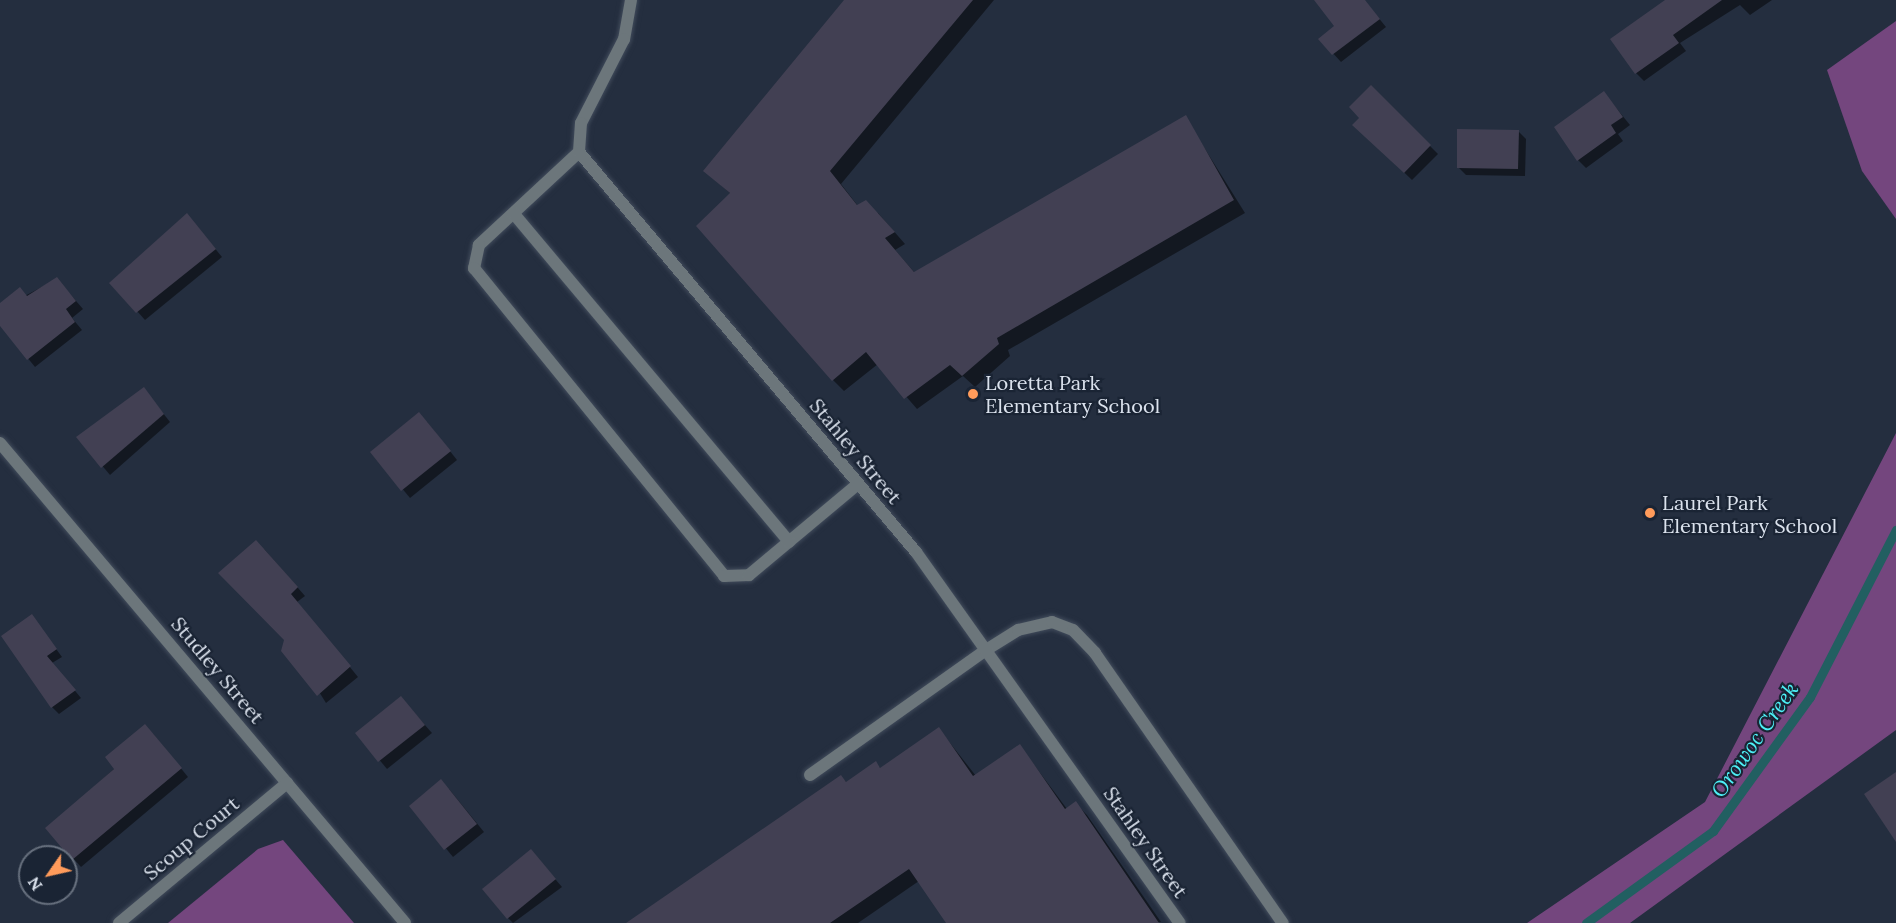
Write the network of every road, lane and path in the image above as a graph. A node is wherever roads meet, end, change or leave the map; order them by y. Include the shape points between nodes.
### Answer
1 (631, 0) edge
2 (579, 152) junction
3 (513, 214) junction
4 (0, 443) edge
5 (858, 484) junction
6 (789, 542) junction
7 (986, 650) junction
8 (810, 775) dead end
9 (287, 783) junction
10 (119, 923) edge
11 (405, 923) edge
12 (1180, 923) edge
13 (1283, 923) edge

1 - 2 street via 624,39 581,123
2 - 3 street
2 - 5 street, Stahley Street
3 - 6 street
3 - 6 street via 479,245 474,268 724,576 749,575
4 - 9 street, Studley Street
5 - 6 street
5 - 7 street, Stahley Street via 916,552
7 - 8 street
7 - 12 street, Stahley Street
7 - 13 street via 1018,630 1052,622 1073,630 1095,653
9 - 10 street, Scoup Court
9 - 11 street, Studley Street

